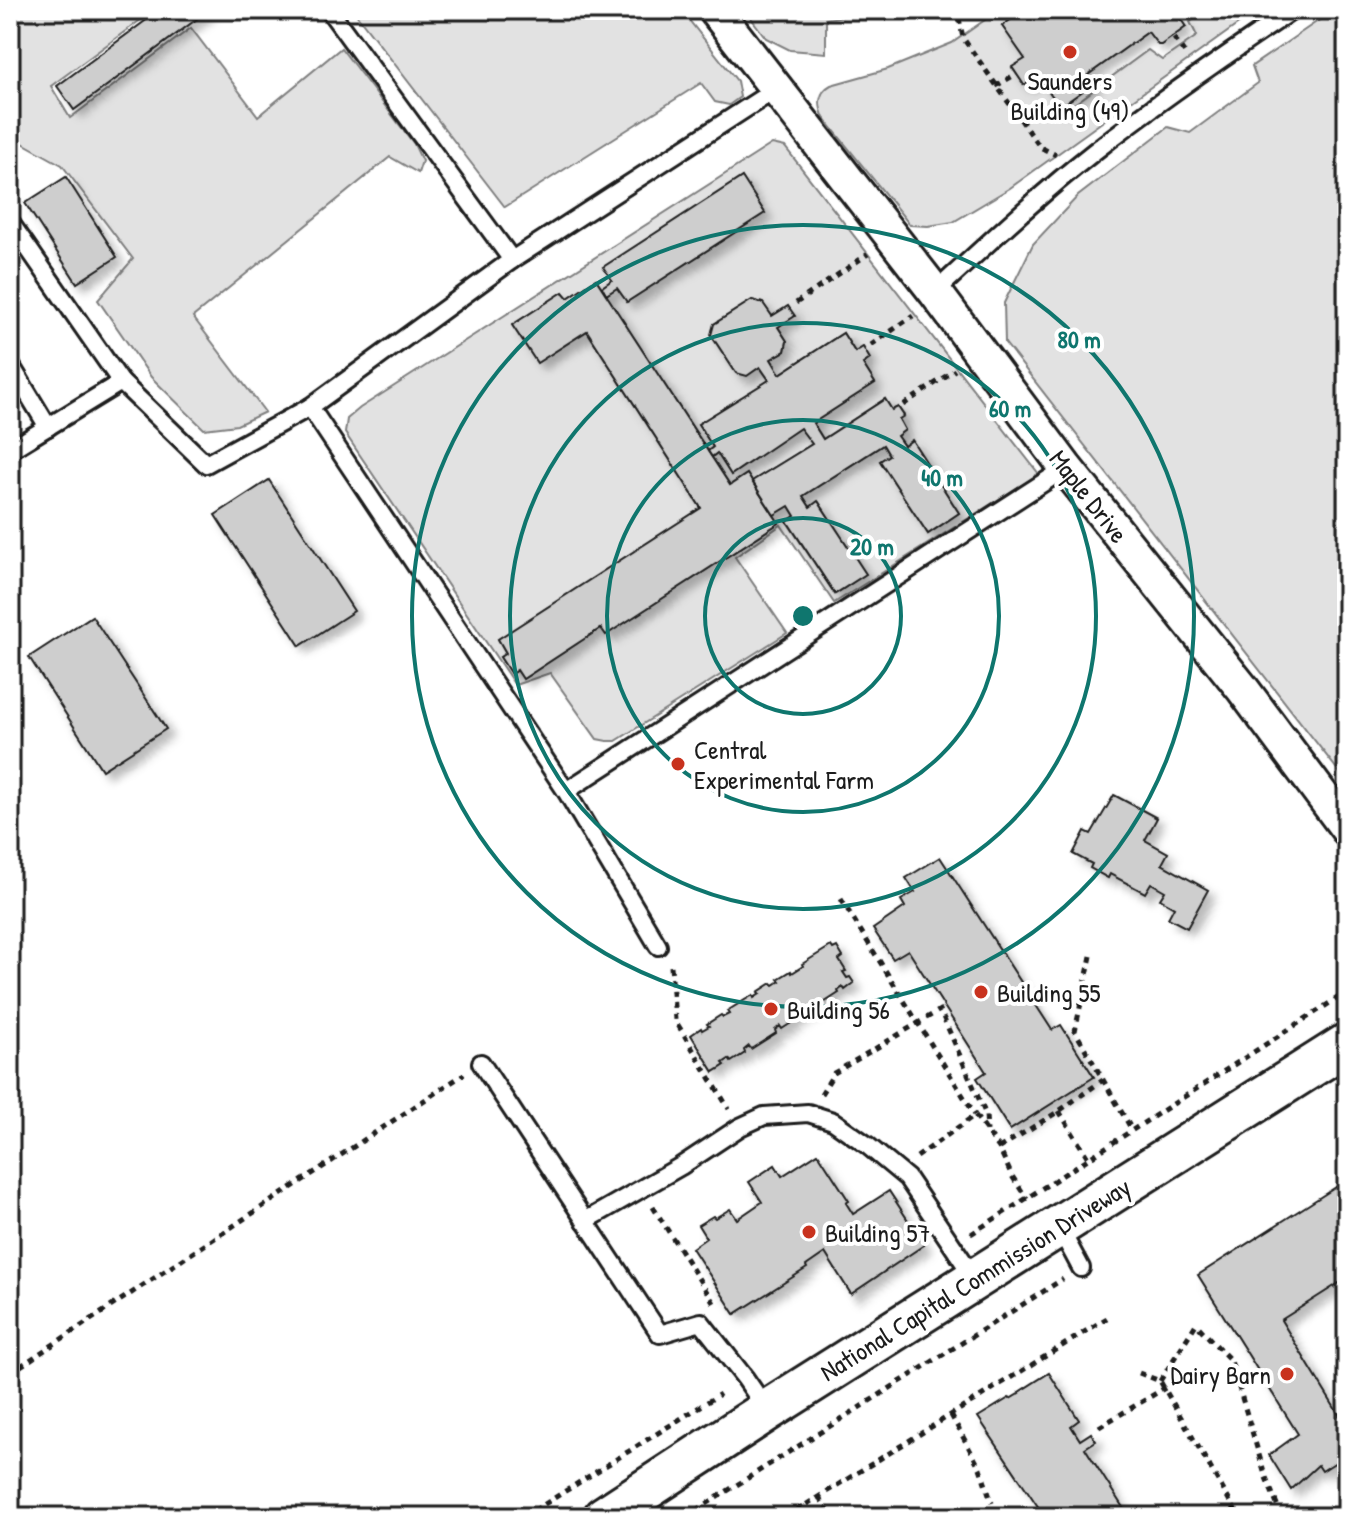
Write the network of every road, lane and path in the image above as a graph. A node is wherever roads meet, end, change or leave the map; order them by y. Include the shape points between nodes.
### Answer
1 (329, 10) edge
2 (715, 10) edge
3 (1293, 10) edge
4 (959, 18) dead end
5 (1016, 74) dead end
6 (996, 86) junction
7 (776, 89) junction
8 (1077, 166) junction
9 (10, 222) edge
10 (872, 251) dead end
11 (512, 260) junction
12 (927, 302) junction
13 (796, 303) dead end
14 (871, 345) dead end
15 (10, 364) edge
16 (961, 365) dead end
17 (121, 382) junction
18 (903, 405) dead end
19 (310, 407) junction
20 (48, 427) junction
21 (10, 450) edge
22 (1066, 468) junction
23 (566, 791) junction
24 (1347, 829) edge
25 (841, 899) dead end
26 (658, 946) dead end
27 (1091, 956) dead end
28 (671, 966) dead end
29 (919, 1023) junction
30 (1347, 1044) edge
31 (481, 1063) joint
32 (1103, 1080) junction
33 (1059, 1111) junction
34 (808, 1113) junction
35 (975, 1115) junction
36 (740, 1127) junction
37 (1132, 1130) dead end
38 (987, 1131) junction
39 (999, 1148) junction
40 (900, 1172) junction
41 (641, 1188) junction
42 (1110, 1194) junction
43 (1027, 1199) dead end
44 (585, 1221) junction
45 (1059, 1226) junction
46 (1081, 1268) joint
47 (975, 1279) junction
48 (718, 1307) dead end
49 (1107, 1318) dead end
50 (10, 1373) edge
51 (1139, 1373) dead end
52 (1160, 1381) junction
53 (1165, 1388) junction
54 (768, 1410) junction
55 (951, 1415) junction
56 (1099, 1427) dead end
57 (819, 1497) junction
58 (992, 1503) dead end
59 (604, 1517) edge
60 (686, 1517) edge
61 (786, 1517) edge
62 (832, 1517) edge
63 (1239, 1517) edge
64 (1282, 1517) edge

1 - 11 lane
2 - 7 street, Maple Drive
3 - 8 lane
4 - 6 path via 963,38
5 - 6 path
6 - 8 path via 1040,147
7 - 11 lane
7 - 12 street, Maple Drive via 848,179
8 - 12 lane
9 - 17 lane
10 - 13 path
11 - 19 lane
12 - 14 path
12 - 22 street, Maple Drive
15 - 20 lane
16 - 18 path
17 - 19 lane via 206,464
17 - 20 lane
19 - 23 lane
20 - 21 lane
22 - 23 lane
22 - 24 street, Maple Drive
23 - 26 lane
25 - 29 path
27 - 32 path via 1075,1031
28 - 36 path via 675,1020
29 - 34 path via 834,1073
29 - 35 path
29 - 38 path via 940,1010 986,1115
30 - 42 street, National Capital Commission Driveway
31 - 44 lane
31 - 50 path
32 - 33 path
32 - 37 path
33 - 39 path
33 - 42 path
34 - 36 lane via 764,1116
34 - 40 lane via 833,1121
35 - 38 path
35 - 40 path
36 - 41 lane
38 - 39 path
39 - 43 path
40 - 47 lane
41 - 44 lane
41 - 48 path
42 - 45 street, National Capital Commission Driveway
44 - 54 lane via 660,1334 701,1322
45 - 46 lane
45 - 47 street, National Capital Commission Driveway
46 - 60 path
47 - 54 street, National Capital Commission Driveway
49 - 55 path
51 - 52 path
52 - 53 path
52 - 64 path via 1196,1324 1231,1361
53 - 56 path
53 - 63 path
54 - 59 street, National Capital Commission Driveway
55 - 57 path
55 - 58 path
57 - 61 path
57 - 62 path

